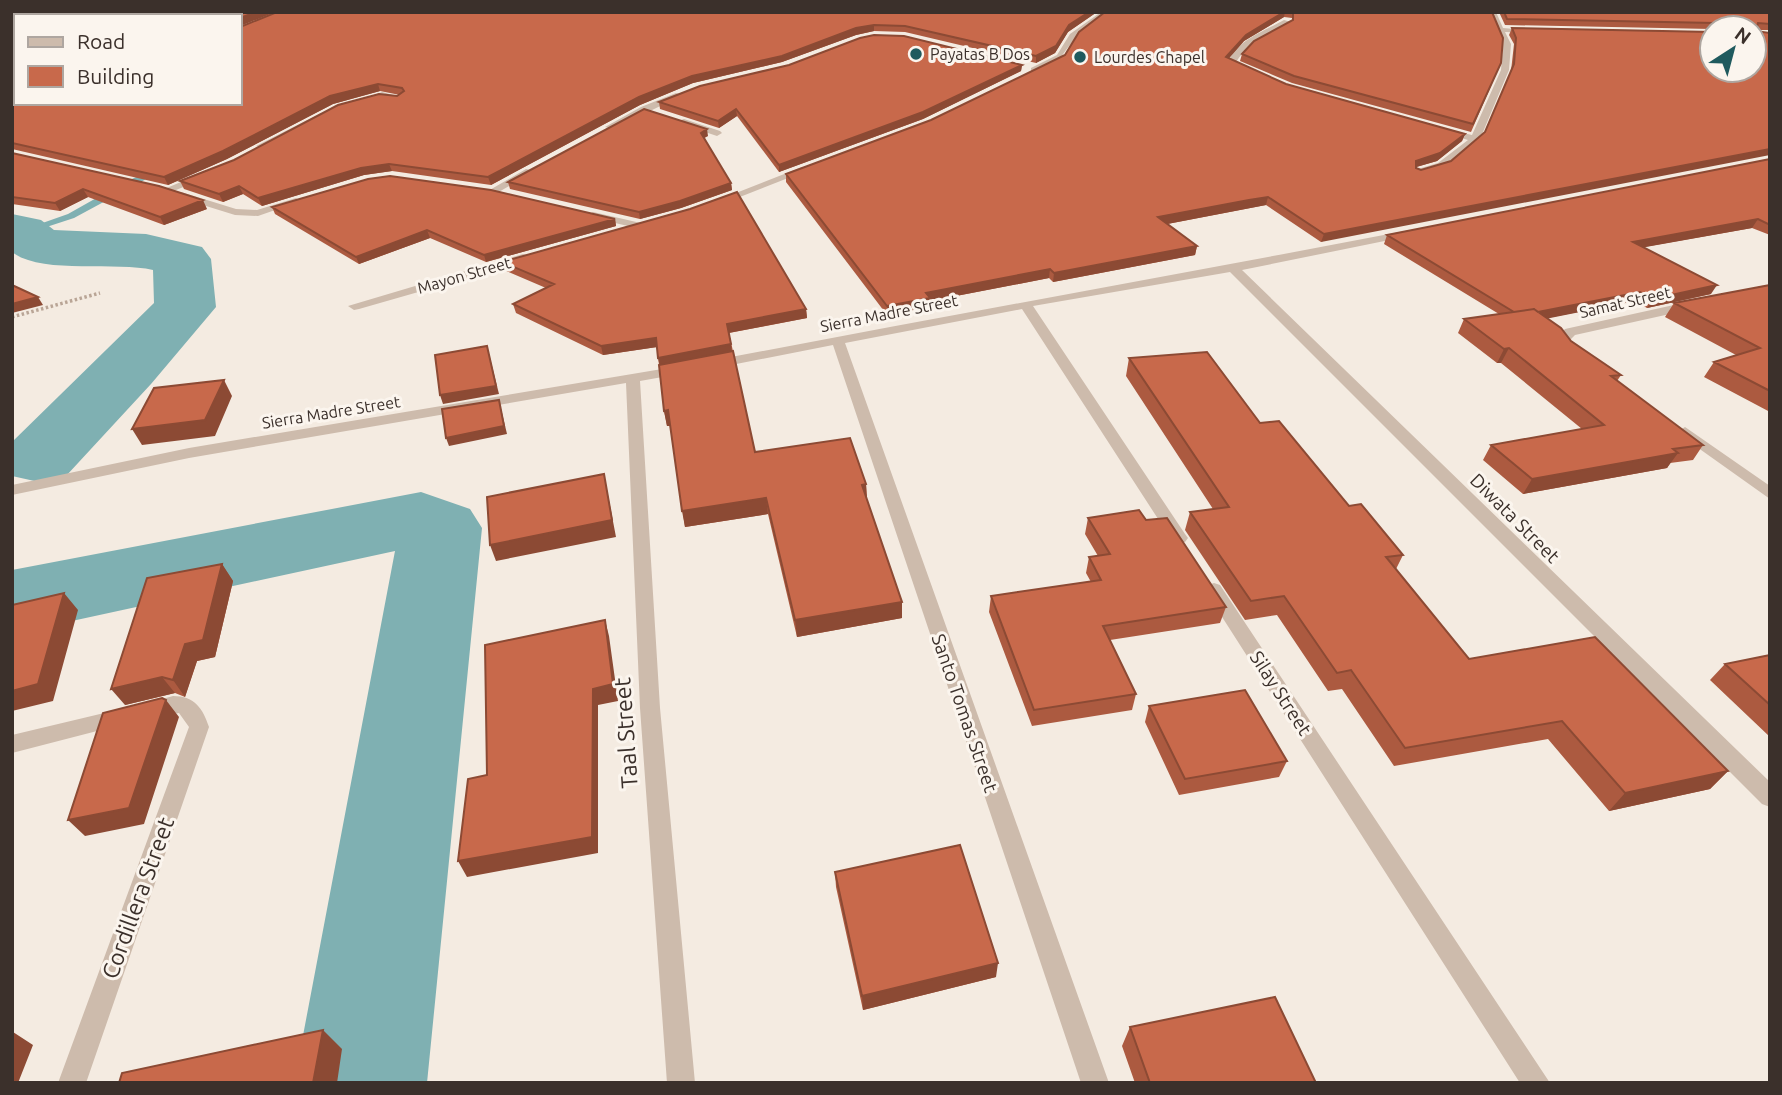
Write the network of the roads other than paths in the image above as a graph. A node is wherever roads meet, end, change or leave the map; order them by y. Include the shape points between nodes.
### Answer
1 (1106, 12) edge
2 (1492, 12) edge
3 (1287, 22) edge
4 (1502, 30) junction
5 (1538, 31) edge
6 (1024, 71) edge
7 (1266, 78) edge
8 (684, 93) edge
9 (400, 98) edge
10 (350, 105) edge
11 (338, 109) edge
12 (644, 109) junction
13 (656, 113) edge
14 (668, 117) edge
15 (1435, 128) edge
16 (598, 133) edge
17 (717, 133) edge
18 (1475, 139) junction
19 (252, 151) edge
20 (541, 165) edge
21 (814, 166) edge
22 (210, 172) edge
23 (1419, 172) edge
24 (480, 190) edge
25 (493, 191) junction
26 (506, 194) edge
27 (307, 198) edge
28 (708, 205) edge
29 (587, 213) edge
30 (1421, 230) edge
31 (616, 233) edge
32 (540, 253) edge
33 (1233, 268) junction
34 (1703, 302) edge
35 (1025, 304) junction
36 (354, 306) dead end
37 (838, 341) junction
38 (1592, 366) edge
39 (632, 379) junction
40 (1672, 423) edge
41 (1770, 475) edge
42 (1751, 480) junction
43 (12, 490) edge
44 (1770, 494) edge
45 (12, 744) edge
46 (1770, 797) edge
47 (72, 1083) edge
48 (681, 1083) edge
49 (1095, 1083) edge
50 (1536, 1083) edge

1 - 6 street via 1073,36 1060,57
2 - 4 street
3 - 7 street via 1249,42 1231,63
4 - 5 street
4 - 18 street via 1507,44 1505,70
8 - 12 street
9 - 10 street via 382,95
11 - 19 street
12 - 13 street
12 - 16 street
14 - 17 street
15 - 18 street
18 - 23 street via 1442,165
20 - 25 street
21 - 28 street
22 - 27 street via 161,189 236,212 258,213
24 - 25 street
25 - 26 street
29 - 31 street via 647,224
30 - 33 street, Sierra Madre Street
32 - 36 street, Mayon Street
33 - 35 street, Sierra Madre Street
33 - 46 street, Diwata Street
34 - 38 street, Samat Street via 1570,332 1562,340
35 - 37 street, Sierra Madre Street
35 - 50 street, Silay Street
37 - 39 street, Sierra Madre Street
37 - 49 street, Santo Tomas Street
39 - 43 street, Sierra Madre Street via 189,453
39 - 48 street, Taal Street via 650,708
40 - 42 street
41 - 42 street
42 - 44 street
45 - 47 street, Cordillera Street via 176,704 188,706 199,727

